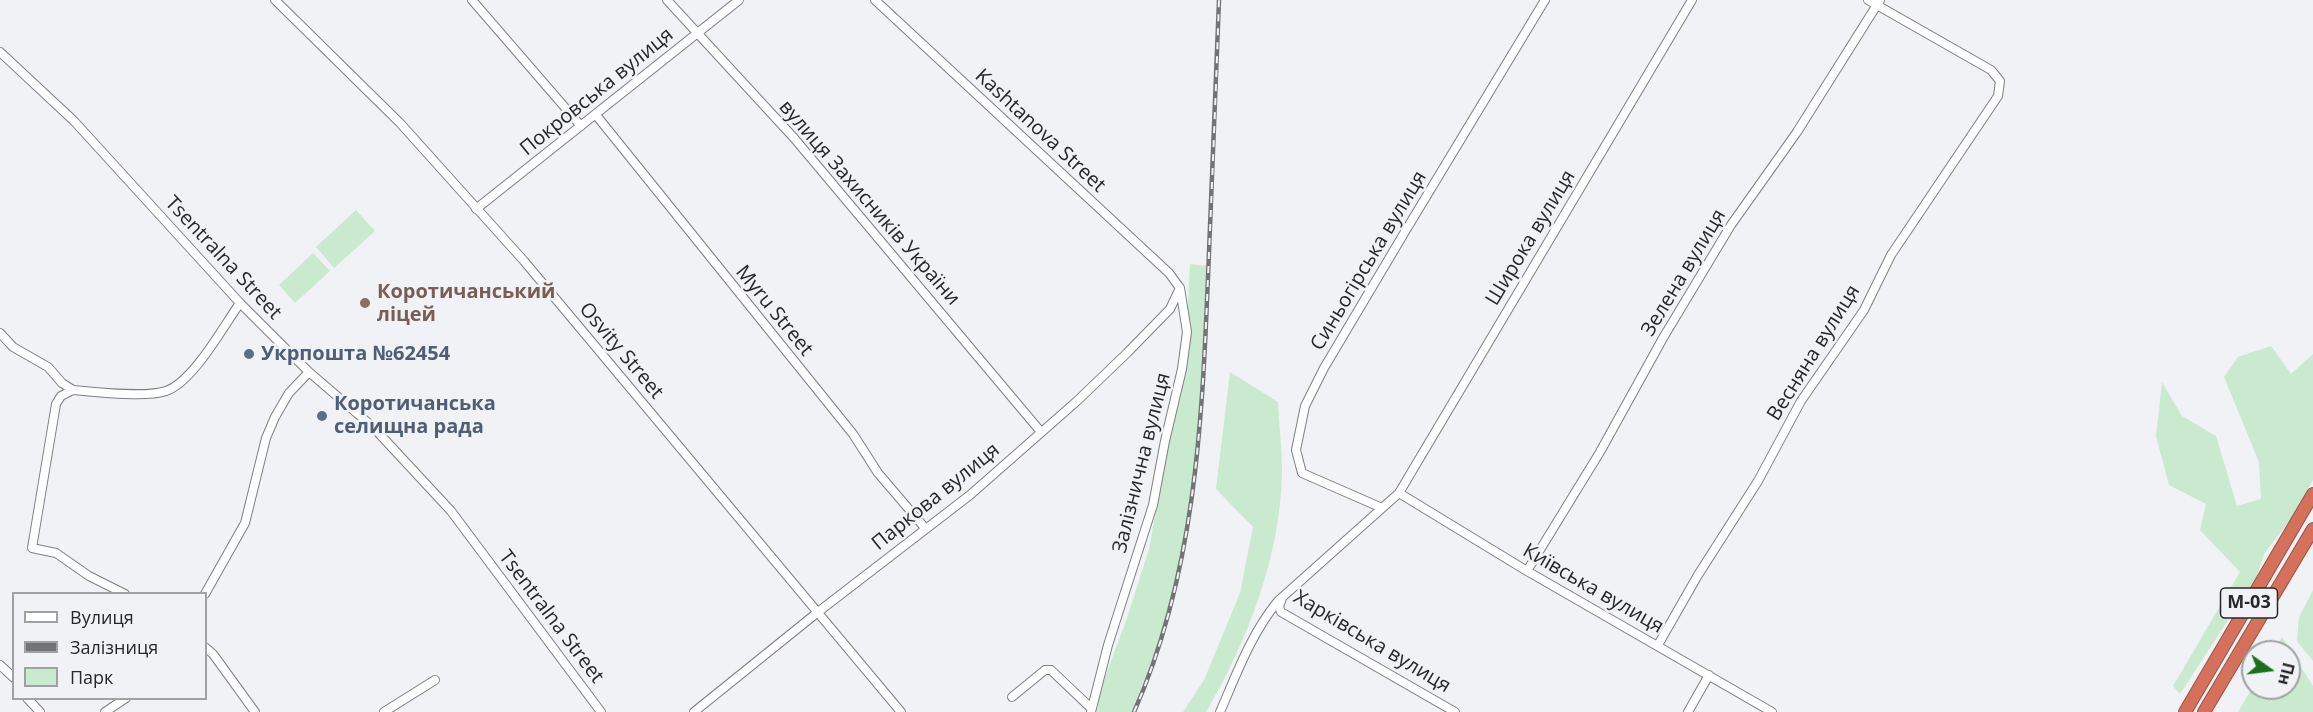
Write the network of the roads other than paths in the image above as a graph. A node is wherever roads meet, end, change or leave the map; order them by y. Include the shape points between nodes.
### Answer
1 (275, 0) edge
2 (472, 0) edge
3 (667, 0) edge
4 (739, 0) edge
5 (875, 0) edge
6 (1545, 0) edge
7 (1692, 0) edge
8 (1868, 0) edge
9 (1878, 2) edge
10 (698, 33) junction
11 (0, 52) edge
12 (596, 116) junction
13 (581, 126) junction
14 (476, 209) junction
15 (1180, 288) junction
16 (240, 303) junction
17 (0, 333) edge
18 (309, 372) junction
19 (73, 390) junction
20 (1041, 432) junction
21 (1399, 493) junction
22 (2313, 494) edge
23 (1382, 508) junction
24 (925, 528) junction
25 (2313, 529) edge
26 (1527, 571) junction
27 (121, 592) edge
28 (206, 592) edge
29 (1282, 597) junction
30 (818, 612) junction
31 (1658, 645) junction
32 (207, 649) edge
33 (0, 665) edge
34 (1709, 675) junction
35 (12, 676) edge
36 (435, 680) dead end
37 (1012, 697) dead end
38 (28, 700) edge
39 (124, 700) edge
40 (1091, 710) edge
41 (40, 712) edge
42 (105, 712) edge
43 (255, 712) edge
44 (384, 712) edge
45 (601, 712) edge
46 (694, 712) edge
47 (900, 712) edge
48 (1220, 712) edge
49 (1455, 712) edge
50 (1688, 712) edge
51 (1772, 712) edge
52 (2185, 712) edge
53 (2204, 712) edge

1 - 14 street, Osvity Street via 400,123
2 - 13 street
3 - 10 street, вулиця Захисників України
4 - 10 street, Покровська вулиця
5 - 15 street, Kashtanova Street via 1169,273
6 - 23 street, Синьогірська вулиця via 1394,249 1305,406 1296,450 1302,473
7 - 21 street, Широка вулиця
8 - 9 street
9 - 26 street, Зелена вулиця via 1797,132 1731,225
9 - 31 street, Весняна вулиця via 1991,70 2000,81 1998,96 1891,255 1864,310 1801,401 1758,481
10 - 12 street, Покровська вулиця
10 - 20 street, вулиця Захисників України via 794,138
11 - 16 street, Tsentralna Street via 74,122
12 - 13 street, Покровська вулиця
12 - 24 street, Myru Street
13 - 14 street, Покровська вулиця
14 - 30 street, Osvity Street
15 - 20 street, Паркова вулиця via 1170,309
15 - 40 street, Залізнична вулиця via 1187,332 1182,369 1153,505
16 - 18 street, Tsentralna Street
16 - 19 street via 187,378 173,388 149,394
17 - 19 street via 13,347 48,367
18 - 28 street via 274,417 245,523
18 - 45 street, Tsentralna Street via 373,427 451,511
19 - 27 street via 56,404 32,548 56,553 88,576
20 - 24 street, Паркова вулиця via 970,495
21 - 23 street, Широка вулиця
21 - 26 street, Київська вулиця
22 - 52 highway, М-03
23 - 29 street, Широка вулиця
24 - 30 street, Паркова вулиця
25 - 53 highway, М-03
26 - 31 street, Київська вулиця
29 - 48 street, Широка вулиця via 1252,637
29 - 49 street, Харківська вулиця via 1281,612
30 - 46 street, Паркова вулиця
30 - 47 street, Osvity Street
31 - 34 street, Київська вулиця
32 - 43 street
33 - 35 street
34 - 50 street
34 - 51 street, Київська вулиця
36 - 44 street
37 - 40 street via 1045,670 1051,670
38 - 41 street
39 - 42 street

